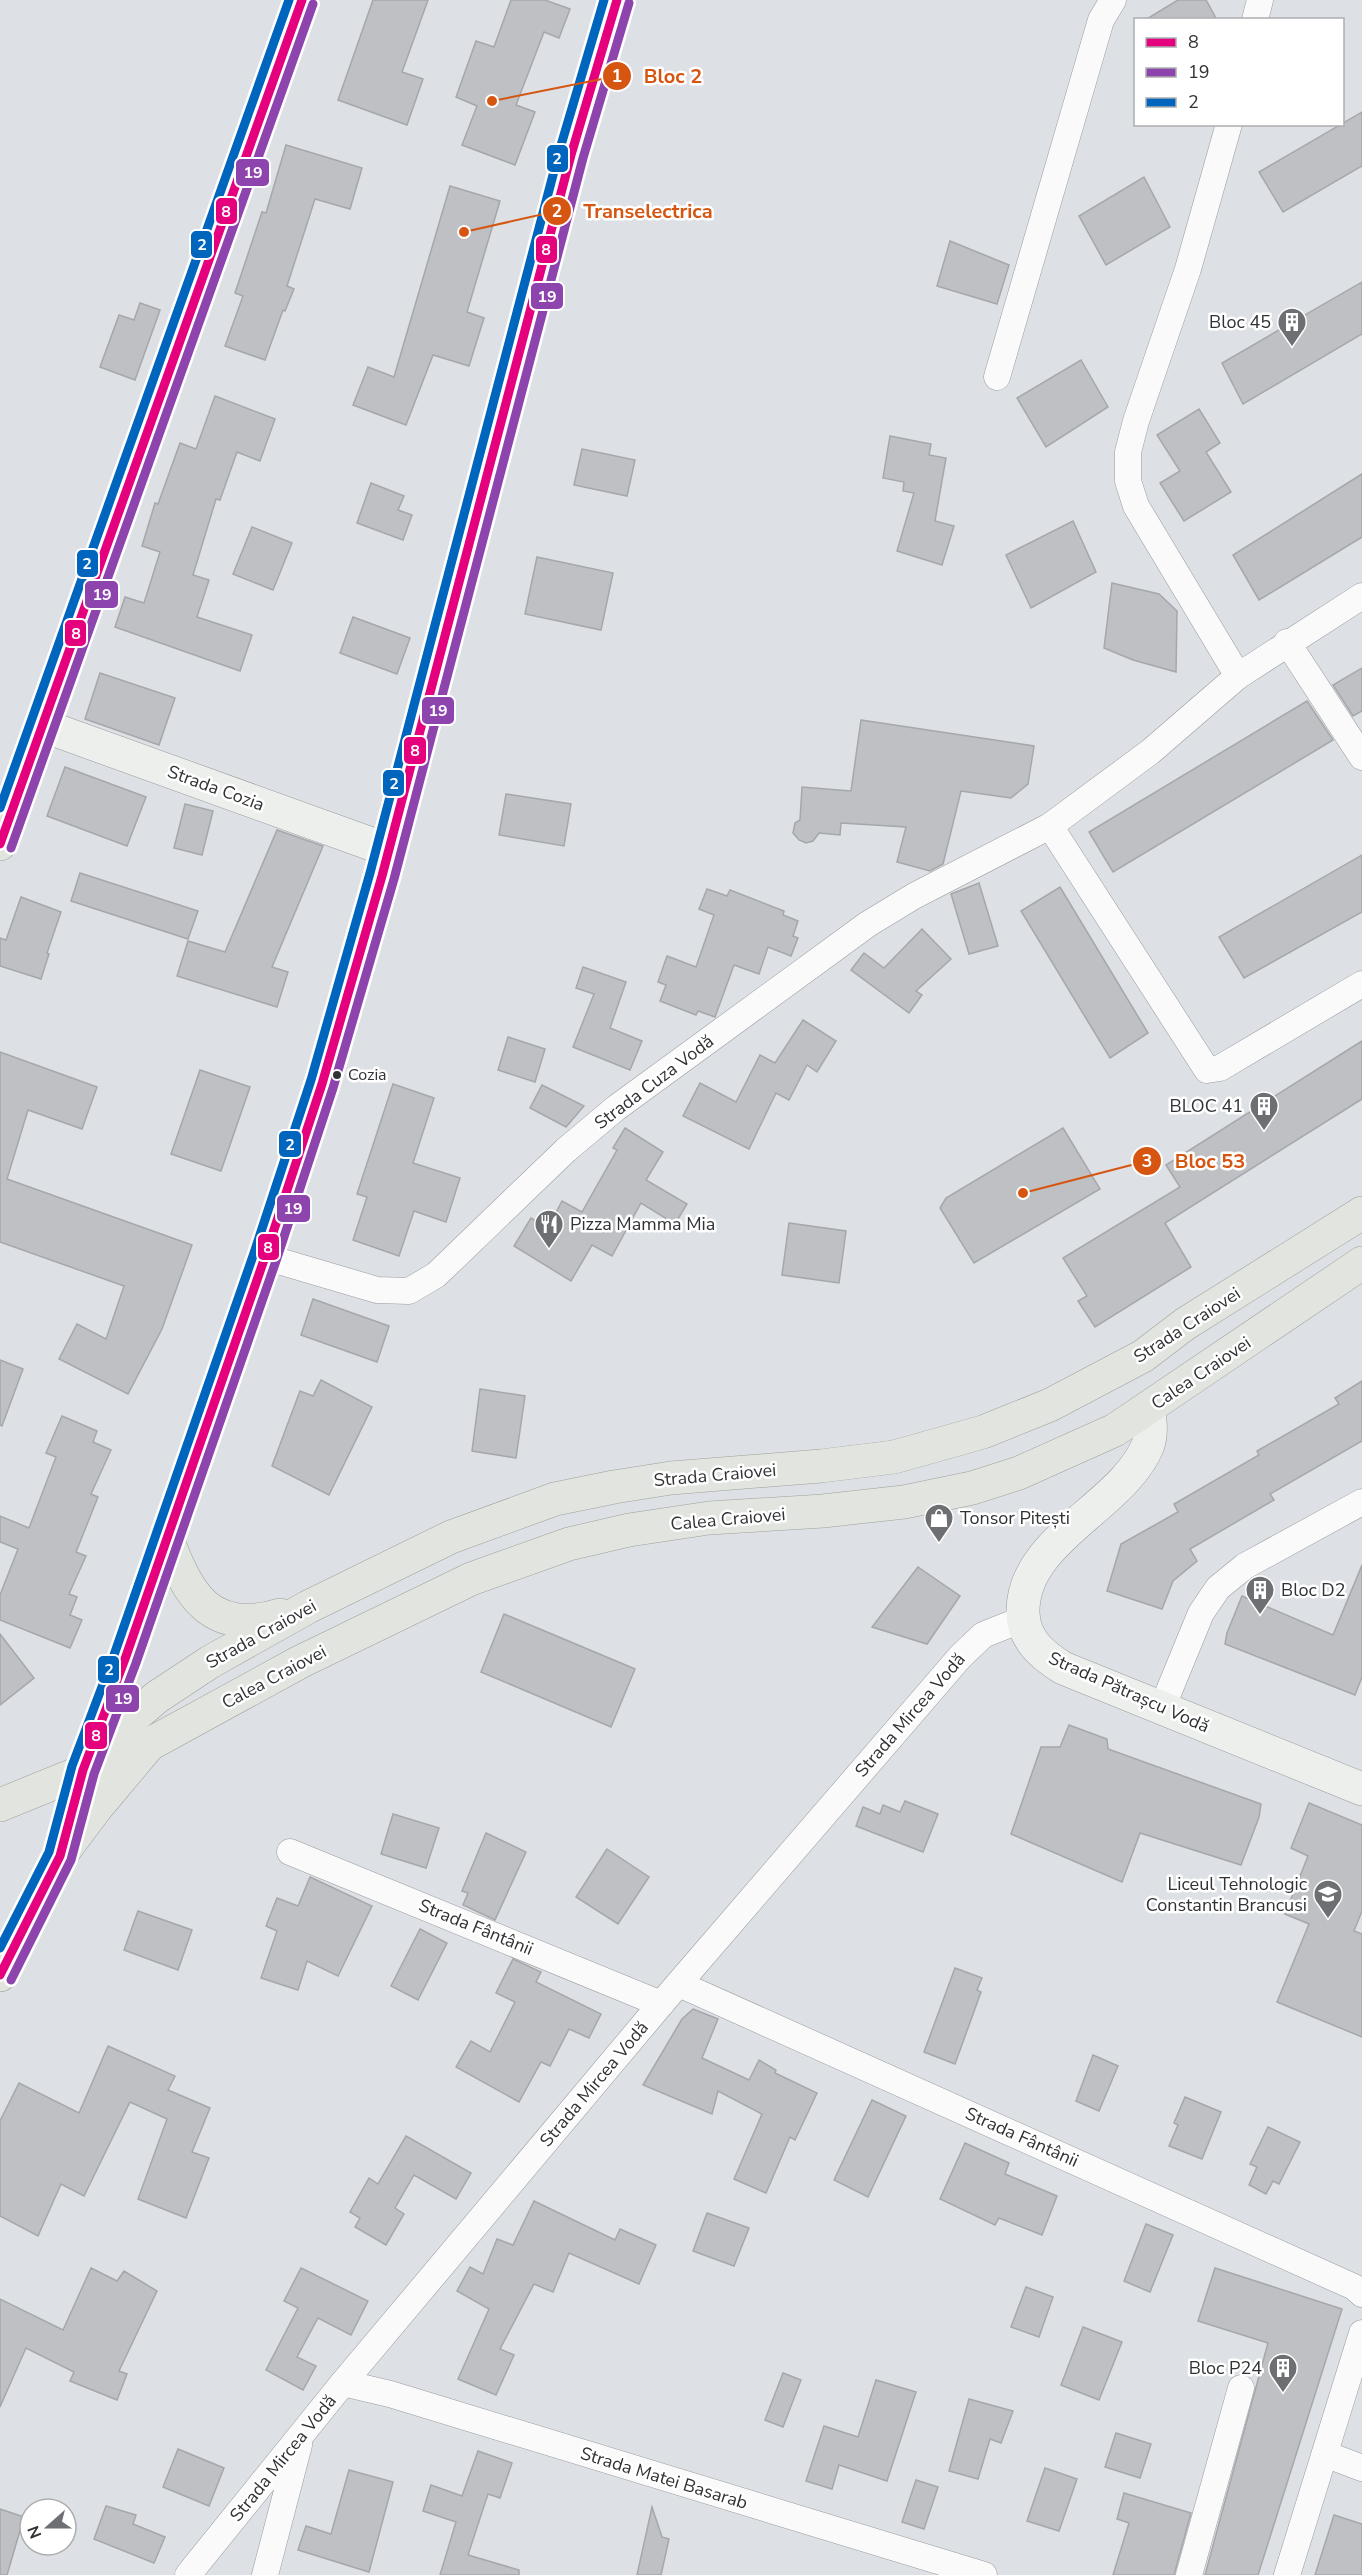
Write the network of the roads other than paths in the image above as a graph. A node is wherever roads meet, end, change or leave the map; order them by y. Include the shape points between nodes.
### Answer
1 (302, 0) edge
2 (617, 0) edge
3 (1113, 0) edge
4 (1260, 0) edge
5 (1256, 18) edge
6 (1228, 126) edge
7 (997, 377) dead end
8 (1362, 596) edge
9 (1287, 642) junction
10 (1238, 676) junction
11 (44, 726) junction
12 (1362, 757) edge
13 (1050, 826) junction
14 (0, 844) edge
15 (388, 850) junction
16 (1362, 984) edge
17 (1362, 1213) edge
18 (265, 1257) junction
19 (1362, 1263) edge
20 (1149, 1409) junction
21 (1362, 1502) edge
22 (167, 1538) junction
23 (308, 1606) junction
24 (1023, 1619) junction
25 (1162, 1708) junction
26 (150, 1744) junction
27 (83, 1770) junction
28 (1362, 1788) edge
29 (0, 1805) edge
30 (290, 1852) dead end
31 (60, 1856) junction
32 (0, 1975) edge
33 (679, 1984) junction
34 (661, 2004) junction
35 (1362, 2295) edge
36 (1362, 2333) edge
37 (343, 2383) junction
38 (1241, 2388) dead end
39 (301, 2436) junction
40 (1325, 2454) junction
41 (1362, 2469) edge
42 (188, 2575) edge
43 (265, 2575) edge
44 (984, 2575) edge
45 (1189, 2575) edge
46 (1287, 2575) edge

1 - 11 main road
2 - 15 main road via 568,167
3 - 7 street via 1101,20
4 - 5 street
6 - 10 street via 1188,269 1136,422 1128,452 1128,481 1136,506
8 - 9 street, Strada Cuza Vodă
9 - 10 street, Strada Cuza Vodă
9 - 12 street
10 - 13 street, Strada Cuza Vodă via 1150,752
11 - 14 main road
11 - 15 street, Strada Cozia
13 - 16 street via 1207,1070 1220,1068
13 - 18 street, Strada Cuza Vodă via 868,924 616,1108 566,1150 436,1275 409,1291 377,1290
15 - 18 main road via 322,1084
17 - 23 main road, Strada Craiovei via 1185,1324 1143,1356 1050,1405 983,1432 894,1457 671,1478 555,1499 451,1537
18 - 22 main road
19 - 20 main road, Calea Craiovei
20 - 24 street, Strada Pătrașcu Vodă via 1151,1430 1140,1460 1028,1578 1022,1599
20 - 26 main road, Calea Craiovei via 1069,1452 972,1488 904,1502 710,1518 629,1530 517,1561 361,1631
21 - 25 street via 1245,1566 1218,1588 1201,1613
22 - 23 main road via 190,1591 222,1617 262,1620
22 - 27 main road
23 - 27 main road, Strada Craiovei via 157,1697 117,1731
24 - 25 street, Strada Pătrașcu Vodă via 1028,1637 1043,1655 1063,1668
24 - 33 street, Strada Mircea Vodă via 983,1635 960,1657
25 - 28 street, Strada Pătrașcu Vodă
26 - 27 main road, Calea Craiovei
26 - 31 main road
27 - 29 main road, Calea Craiovei
27 - 31 main road
30 - 34 street, Strada Fântânii
31 - 32 main road
33 - 34 street, Strada Mircea Vodă
33 - 35 street, Strada Fântânii via 1354,2287
34 - 37 street, Strada Mircea Vodă
36 - 40 street
37 - 39 street, Strada Mircea Vodă
37 - 44 street, Strada Matei Basarab
38 - 45 street
39 - 42 street, Strada Mircea Vodă
39 - 43 street
40 - 41 street
40 - 46 street

